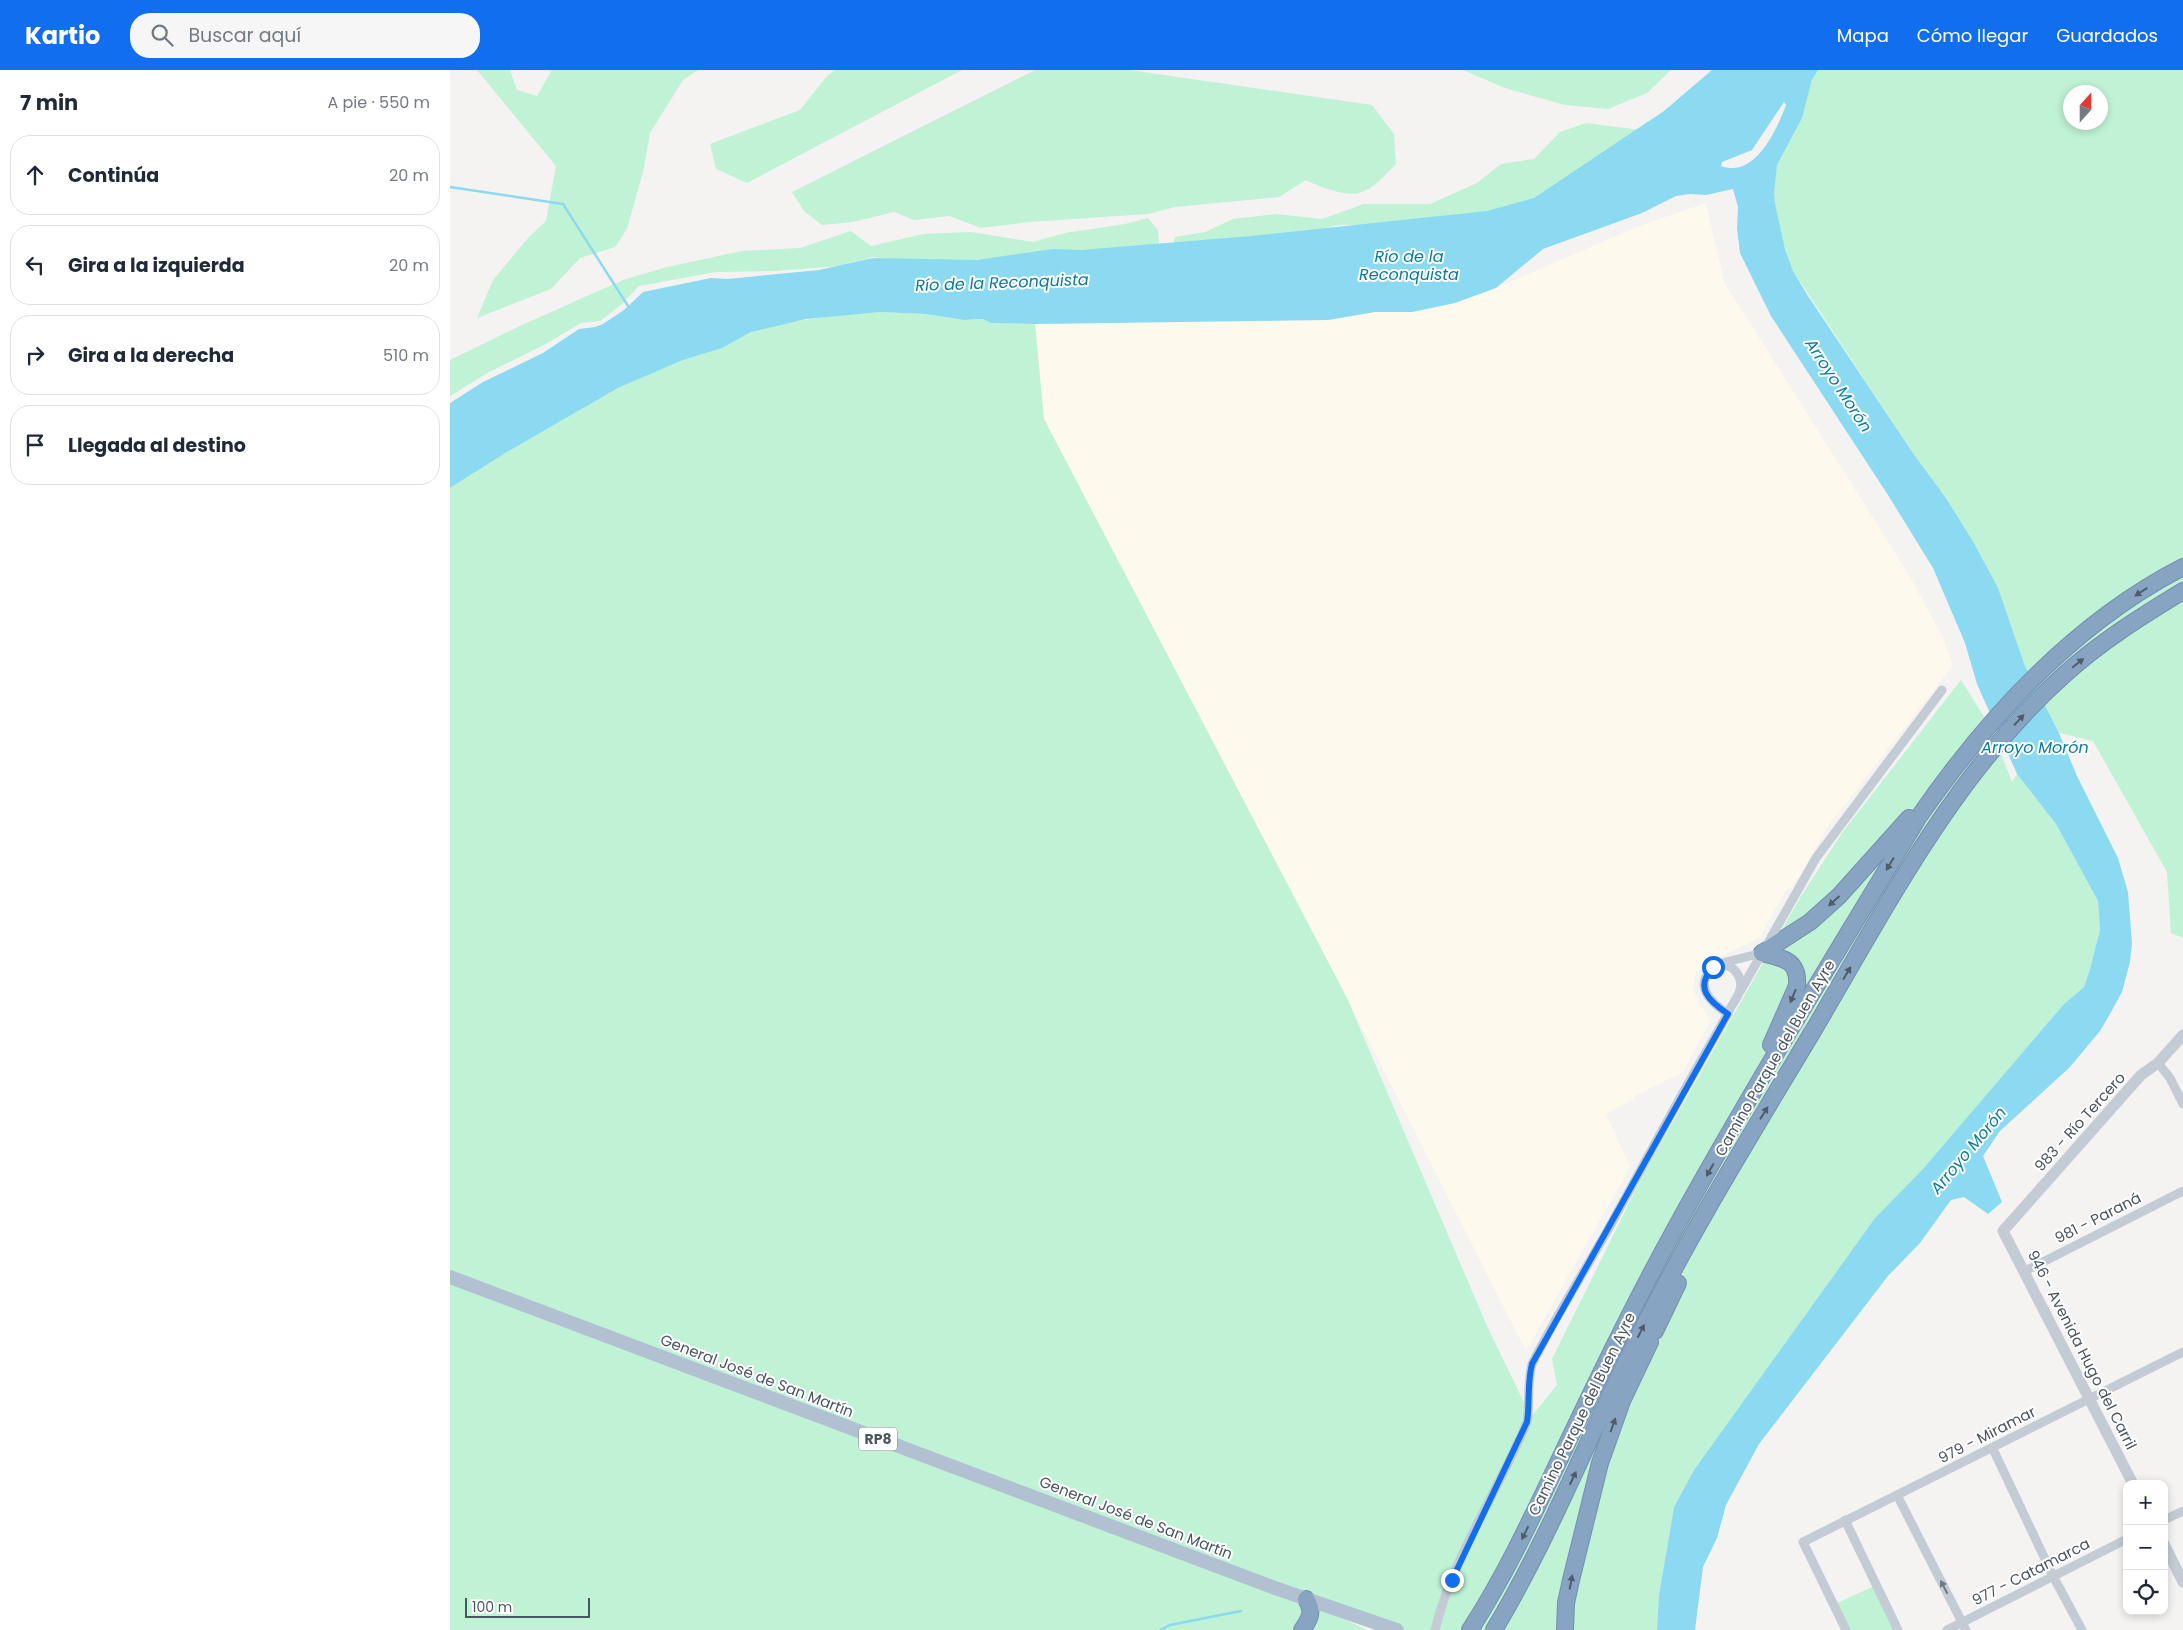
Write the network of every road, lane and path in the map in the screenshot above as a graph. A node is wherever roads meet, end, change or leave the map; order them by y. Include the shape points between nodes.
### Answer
1 (2183, 567) edge
2 (2183, 591) edge
3 (1942, 690) dead end
4 (1948, 774) junction
5 (1762, 953) junction
6 (1721, 964) junction
7 (1741, 990) junction
8 (1728, 1014) junction
9 (2183, 1035) edge
10 (2158, 1063) junction
11 (2183, 1104) edge
12 (1745, 1107) junction
13 (1750, 1135) junction
14 (2183, 1191) edge
15 (2003, 1231) joint
16 (2025, 1271) junction
17 (450, 1278) edge
18 (2183, 1352) edge
19 (2089, 1398) junction
20 (1993, 1449) junction
21 (2131, 1480) edge
22 (1897, 1495) junction
23 (2183, 1511) edge
24 (2168, 1518) edge
25 (1845, 1520) junction
26 (2123, 1541) edge
27 (2168, 1552) edge
28 (2053, 1576) junction
29 (2183, 1582) edge
30 (1306, 1600) junction
31 (1964, 1626) edge
32 (1472, 1627) edge
33 (1302, 1630) edge
34 (1366, 1630) edge
35 (1397, 1630) edge
36 (1435, 1630) edge
37 (1494, 1630) edge
38 (1565, 1630) edge
39 (1846, 1630) edge
40 (1898, 1630) edge
41 (1947, 1630) edge
42 (2082, 1630) edge

1 -> 4 highway, Camino Parque del Buen Ayre via 2101,619 2066,647
13 -> 2 highway, Camino Parque del Buen Ayre via 1927,839 1974,771 2042,696 2096,649
3 - 5 street via 1816,858
4 -> 5 highway via 1839,896 1810,922
4 -> 12 highway, Camino Parque del Buen Ayre
5 - 6 street
5 - 7 street
5 -> 12 highway via 1786,958 1796,973 1797,986
6 - 7 street via 1734,968 1740,976
6 - 8 street via 1707,974 1704,985 1711,1002
7 - 8 street
8 - 36 street via 1532,1364 1527,1422 1466,1549
9 - 10 street, 983 - Río Tercero
10 - 11 street
10 - 15 street, 983 - Río Tercero via 2141,1075
12 -> 32 highway, Camino Parque del Buen Ayre via 1674,1232 1608,1359 1524,1535
37 -> 13 highway, Camino Parque del Buen Ayre via 1569,1486 1639,1336 1695,1229
38 -> 13 highway via 1566,1603 1600,1463 1622,1401
14 - 16 street, 981 - Paraná
15 - 16 street, 946 - Avenida Hugo del Carril
16 - 19 street, 946 - Avenida Hugo del Carril
17 - 30 main road, General José de San Martín / RP8
18 - 19 street, 979 - Miramar
19 - 20 street, 979 - Miramar
19 - 21 street, 946 - Avenida Hugo del Carril
20 - 22 street, 979 - Miramar
20 - 28 street
22 - 25 street, 979 - Miramar
31 -> 22 street
23 - 24 street
25 - 39 street, 979 - Miramar via 1803,1542
25 - 40 street
26 - 28 street, 977 - Catamarca
27 - 29 street
28 - 31 street, 977 - Catamarca
28 - 42 street
30 - 33 highway via 1311,1606 1311,1615
30 - 34 main road, General José de San Martín / RP8
30 - 35 main road, General José de San Martín / RP8
31 - 41 street, 977 - Catamarca

